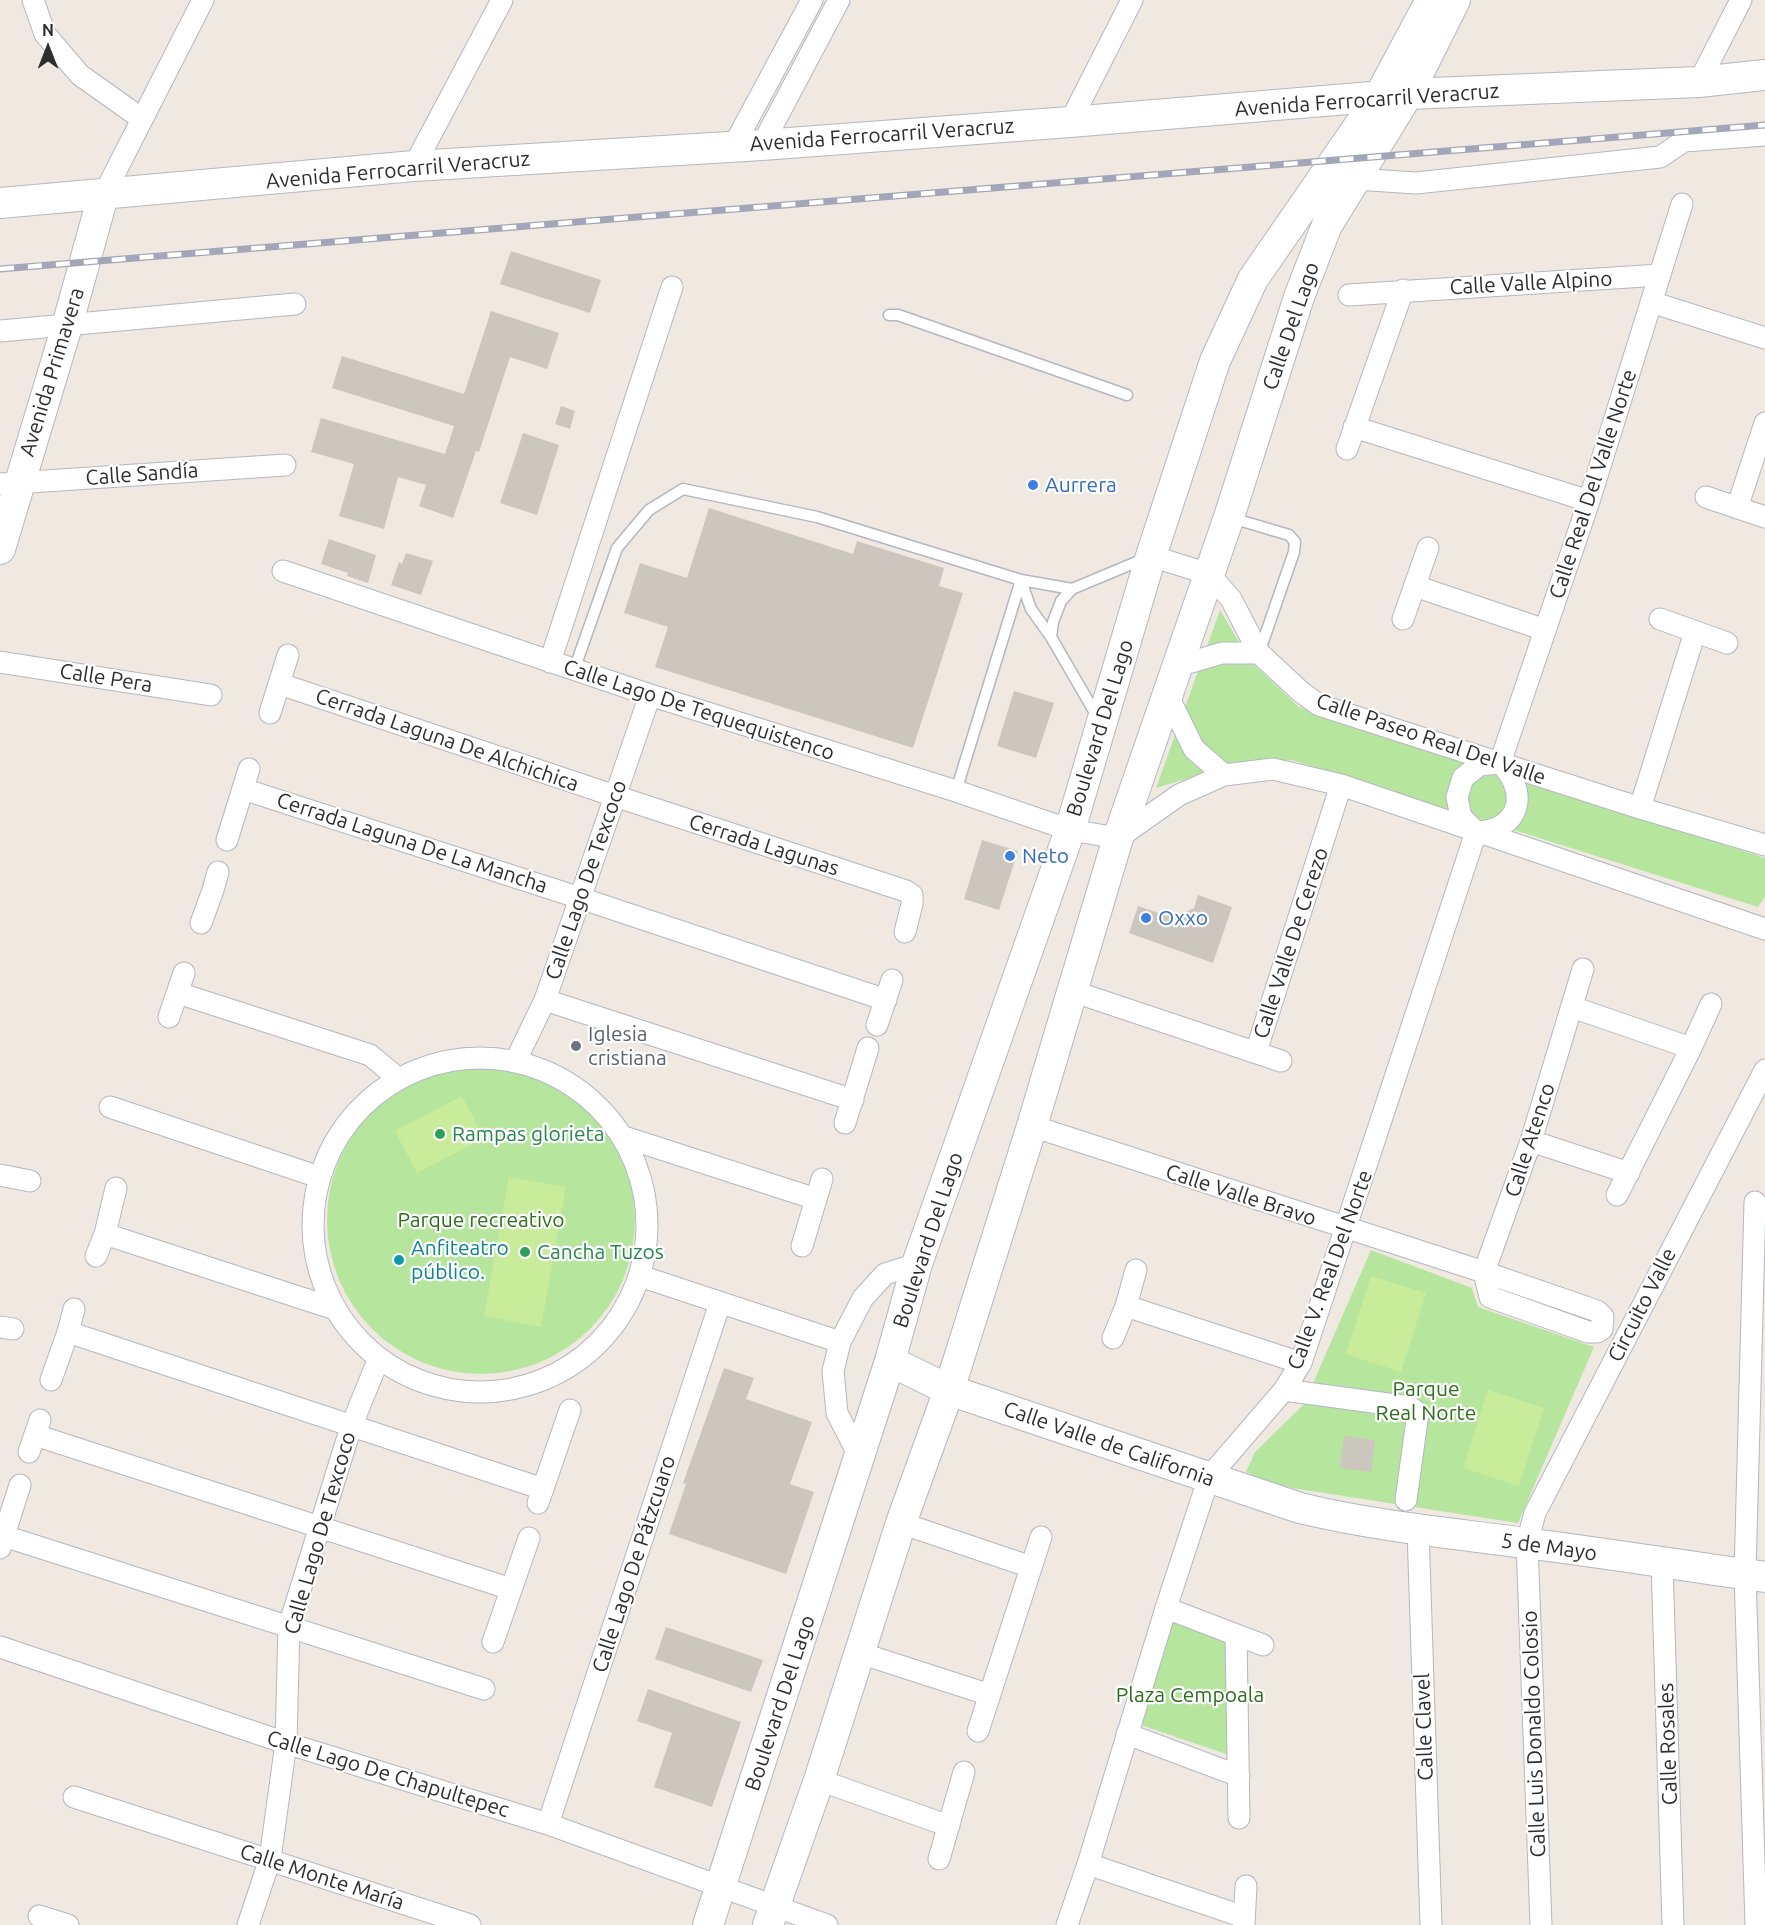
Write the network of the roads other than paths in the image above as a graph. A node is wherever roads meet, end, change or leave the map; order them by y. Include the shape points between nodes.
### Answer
1 (33, 0) edge
2 (203, 0) edge
3 (502, 0) edge
4 (812, 0) edge
5 (839, 0) edge
6 (1132, 0) edge
7 (1431, 0) edge
8 (1455, 0) edge
9 (1741, 0) edge
10 (1765, 75) edge
11 (1699, 82) junction
12 (1393, 95) junction
13 (142, 119) junction
14 (1070, 122) junction
15 (1765, 135) edge
16 (748, 145) junction
17 (414, 166) junction
18 (1355, 179) junction
19 (103, 196) junction
20 (0, 203) edge
21 (1682, 204) dead end
22 (1299, 212) junction
23 (1327, 225) junction
24 (1660, 275) junction
25 (672, 287) dead end
26 (1403, 290) junction
27 (1349, 295) dead end
28 (1652, 302) junction
29 (294, 304) dead end
30 (889, 315) dead end
31 (67, 326) junction
32 (0, 331) edge
33 (1765, 338) edge
34 (1127, 396) dead end
35 (1765, 423) edge
36 (1354, 427) junction
37 (1347, 449) dead end
38 (285, 465) dead end
39 (10, 483) edge
40 (1706, 497) dead end
41 (1589, 501) junction
42 (1737, 508) junction
43 (1229, 517) junction
44 (1765, 517) edge
45 (1428, 548) dead end
46 (0, 549) edge
47 (1152, 556) junction
48 (283, 572) dead end
49 (1209, 574) junction
50 (1021, 580) junction
51 (1415, 586) junction
52 (1072, 589) junction
53 (1403, 619) dead end
54 (1660, 619) dead end
55 (1545, 630) junction
56 (1695, 632) junction
57 (1051, 637) junction
58 (1727, 644) dead end
59 (1259, 653) junction
60 (288, 654) dead end
61 (0, 662) edge
62 (550, 662) junction
63 (1178, 666) junction
64 (574, 670) junction
65 (280, 684) junction
66 (211, 695) dead end
67 (650, 695) junction
68 (1168, 696) junction
69 (270, 713) dead end
70 (1102, 724) junction
71 (1500, 763) junction
72 (249, 769) dead end
73 (1224, 775) junction
74 (1341, 785) junction
75 (243, 789) junction
76 (956, 791) junction
77 (615, 796) junction
78 (1640, 808) junction
79 (1070, 830) junction
80 (1476, 832) junction
81 (1118, 838) junction
82 (226, 840) dead end
83 (1765, 845) edge
84 (218, 872) dead end
85 (580, 898) junction
86 (201, 923) dead end
87 (1765, 928) edge
88 (905, 932) dead end
89 (1583, 969) dead end
90 (184, 973) dead end
91 (1072, 991) junction
92 (178, 993) junction
93 (545, 1000) junction
94 (1711, 1004) dead end
95 (1572, 1007) junction
96 (169, 1017) dead end
97 (877, 1025) dead end
98 (868, 1048) dead end
99 (1691, 1048) junction
100 (1256, 1052) junction
101 (1281, 1061) dead end
102 (515, 1062) junction
103 (1765, 1070) edge
104 (399, 1079) junction
105 (1759, 1091) edge
106 (853, 1100) junction
107 (110, 1107) dead end
108 (845, 1123) dead end
109 (1032, 1126) junction
110 (621, 1136) junction
111 (1531, 1141) junction
112 (1629, 1173) junction
113 (0, 1175) edge
114 (319, 1177) junction
115 (822, 1179) dead end
116 (30, 1181) dead end
117 (116, 1188) dead end
118 (1617, 1195) dead end
119 (816, 1199) junction
120 (1755, 1202) dead end
121 (1346, 1229) junction
122 (105, 1234) junction
123 (802, 1245) dead end
124 (96, 1256) dead end
125 (917, 1264) junction
126 (1136, 1270) dead end
127 (1484, 1272) junction
128 (640, 1276) junction
129 (720, 1304) junction
130 (1126, 1306) junction
131 (74, 1309) dead end
132 (335, 1309) junction
133 (68, 1332) junction
134 (1113, 1338) dead end
135 (840, 1342) junction
136 (379, 1358) junction
137 (890, 1361) junction
138 (1301, 1363) junction
139 (51, 1380) dead end
140 (949, 1390) junction
141 (1284, 1390) junction
142 (570, 1410) dead end
143 (351, 1427) junction
144 (35, 1436) dead end
145 (859, 1456) junction
146 (1209, 1477) junction
147 (20, 1485) dead end
148 (1406, 1500) dead end
149 (1333, 1516) joint
150 (901, 1523) junction
151 (320, 1527) junction
152 (1418, 1530) junction
153 (1041, 1537) dead end
154 (529, 1538) dead end
155 (2, 1543) edge
156 (1527, 1543) junction
157 (1662, 1563) junction
158 (1031, 1567) junction
159 (1755, 1576) edge
160 (511, 1589) junction
161 (1166, 1608) junction
162 (289, 1626) junction
163 (1236, 1635) junction
164 (493, 1642) dead end
165 (1263, 1645) dead end
166 (0, 1647) edge
167 (860, 1653) junction
168 (484, 1689) dead end
169 (990, 1695) junction
170 (978, 1731) dead end
171 (1127, 1734) junction
172 (286, 1743) junction
173 (964, 1772) dead end
174 (1239, 1776) junction
175 (819, 1779) junction
176 (74, 1797) dead end
177 (1239, 1818) dead end
178 (548, 1824) junction
179 (949, 1826) junction
180 (270, 1859) junction
181 (939, 1859) dead end
182 (1088, 1863) junction
183 (721, 1886) junction
184 (1246, 1887) dead end
185 (39, 1916) dead end
186 (771, 1916) edge
187 (1244, 1921) edge
188 (68, 1925) edge
189 (248, 1925) edge
190 (470, 1925) edge
191 (708, 1925) edge
192 (827, 1925) edge
193 (1066, 1925) edge
194 (1431, 1925) edge
195 (1541, 1925) edge
196 (1673, 1925) edge
197 (1756, 1925) edge

1 - 13 street via 45,34 80,75
2 - 13 street
3 - 17 street
4 - 16 street
5 - 16 street
6 - 14 street
7 - 12 street
8 - 12 street
9 - 11 street
10 - 11 street, Avenida Ferrocarril Veracruz
11 - 12 street, Avenida Ferrocarril Veracruz
12 - 14 street, Avenida Ferrocarril Veracruz
12 - 18 street, Calle Del Lago
12 - 22 street, Calle Del Lago
13 - 19 street
14 - 16 street, Avenida Ferrocarril Veracruz
15 - 18 street via 1684,141 1660,157 1416,183
16 - 17 street, Avenida Ferrocarril Veracruz
17 - 19 street, Avenida Ferrocarril Veracruz
18 - 23 street, Calle Del Lago
19 - 20 street, Avenida Ferrocarril Veracruz
19 - 31 street, Avenida Primavera
21 - 24 street, Calle Real Del Valle Norte
22 - 23 street
22 - 47 street, Calle Del Lago via 1253,279 1215,362
23 - 43 street, Calle Del Lago via 1299,297
24 - 26 street, Calle Valle Alpino
24 - 28 street, Calle Real Del Valle Norte
25 - 62 street
26 - 27 street, Calle Valle Alpino
26 - 36 street
28 - 33 street
28 - 41 street, Calle Real Del Valle Norte
29 - 31 street
30 - 34 lane
31 - 32 street
31 - 39 street, Avenida Primavera
35 - 42 street
36 - 37 street
36 - 41 street
38 - 39 street, Calle Sandía
39 - 46 street, Avenida Primavera
40 - 42 street
41 - 55 street, Calle Real Del Valle Norte
42 - 44 street
43 - 49 street, Calle Del Lago
43 - 59 lane via 1289,535 1295,542
45 - 51 street
47 - 49 street
47 - 52 lane
47 - 70 street, Boulevard Del Lago
48 - 62 street, Calle Lago De Tequequistenco
49 - 59 street, Calle Paseo Real Del Valle via 1230,599
49 - 63 street
50 - 52 lane
50 - 57 lane via 1031,609
50 - 64 lane via 817,517 683,489 649,510 617,548
50 - 76 lane
51 - 53 street
51 - 55 street
52 - 57 lane via 1061,601
54 - 56 street
55 - 71 street, Calle Real Del Valle Norte
56 - 58 street
56 - 78 street
57 - 70 lane
59 - 63 street via 1222,653
59 - 71 street, Calle Paseo Real Del Valle via 1319,705
60 - 65 street
61 - 66 street, Calle Pera
62 - 64 street, Calle Lago De Tequequistenco
63 - 68 street
64 - 67 street, Calle Lago De Tequequistenco
65 - 69 street
65 - 77 street, Cerrada Laguna De Alchichica
67 - 76 street, Calle Lago De Tequequistenco
67 - 77 street, Calle Lago De Texcoco
68 - 73 street via 1194,749
68 - 81 street
70 - 79 street, Boulevard Del Lago
71 - 78 street, Calle Paseo Real Del Valle
71 - 80 street via 1517,786 1518,800 1503,825
71 - 80 street via 1479,765 1464,778 1460,788 1457,797 1461,817
72 - 75 street
73 - 74 street via 1274,769
73 - 81 street via 1179,795
74 - 80 street
74 - 100 street, Calle Valle De Cerezo
75 - 82 street
75 - 85 street, Cerrada Laguna De La Mancha
76 - 79 street, Calle Lago De Tequequistenco
77 - 85 street, Calle Lago De Texcoco
77 - 88 street, Cerrada Lagunas via 906,891 912,896 912,904
78 - 83 street, Calle Paseo Real Del Valle
79 - 81 street, Calle Lago De Tequequistenco
79 - 125 street, Boulevard Del Lago
80 - 87 street
80 - 121 street, Calle V. Real Del Norte
81 - 91 street
84 - 86 street
85 - 93 street, Calle Lago De Texcoco
85 - 97 street, Cerrada Laguna De La Mancha via 889,990
89 - 95 street, Calle Atenco
90 - 92 street
91 - 100 street, Calle Valle De Cerezo
91 - 109 street
92 - 96 street
92 - 104 street via 370,1055
93 - 102 street, Calle Lago De Texcoco
93 - 106 street
94 - 99 street
95 - 99 street
95 - 111 street, Calle Atenco
98 - 106 street
99 - 112 street
100 - 101 street
102 - 104 street via 476,1058 446,1062
102 - 110 street via 553,1075 587,1096
103 - 105 street, Circuito Valle
104 - 114 street via 364,1104 337,1138
105 - 156 street, Circuito Valle via 1535,1512
106 - 108 street
107 - 114 street
109 - 121 street, Calle Valle Bravo
109 - 140 street
110 - 119 street
110 - 128 street via 645,1197 647,1237
111 - 112 street
111 - 127 street, Calle Atenco
112 - 118 street
113 - 116 street
114 - 132 street via 312,1222 317,1267
115 - 119 street
117 - 122 street
119 - 123 street
120 - 159 street
121 - 127 street, Calle Valle Bravo
121 - 138 street, Calle V. Real Del Norte
122 - 124 street
122 - 132 street
125 - 135 street via 885,1274 863,1298
125 - 137 street, Boulevard Del Lago
126 - 130 street
127 - 127 street, Calle Valle Bravo via 1490,1297 1588,1332 1602,1329 1603,1317 1597,1311
128 - 129 street
128 - 136 street via 623,1312 598,1343 567,1368 531,1384 492,1392 451,1390 413,1378
129 - 135 street
129 - 178 street, Calle Lago De Pátzcuaro
130 - 134 street
130 - 138 street
131 - 133 street
132 - 136 street via 354,1336
133 - 139 street
133 - 143 street
135 - 145 street via 832,1371 837,1413
136 - 143 street, Calle Lago De Texcoco
137 - 140 street, Calle Valle de California
137 - 145 street, Boulevard Del Lago
138 - 141 street, Calle V. Real Del Norte
140 - 146 street, Calle Valle de California
140 - 150 street
141 - 146 street, Calle V. Real Del Norte
141 - 148 street via 1410,1407 1418,1413
142 - 143 street via 541,1496
143 - 151 street, Calle Lago De Texcoco
144 - 151 street
145 - 183 street, Boulevard Del Lago
146 - 149 street, Calle Valle de California
146 - 161 street, Calle V. Real Del Norte
147 - 155 street
149 - 152 street, 5 de Mayo
150 - 158 street
150 - 167 street
151 - 160 street
151 - 162 street, Calle Lago De Texcoco
152 - 156 street, 5 de Mayo
152 - 194 street, Calle Clavel
153 - 158 street
154 - 160 street
155 - 162 street
156 - 157 street, 5 de Mayo
156 - 195 street, Calle Luis Donaldo Colosio
157 - 159 street, 5 de Mayo
157 - 196 street, Calle Rosales
158 - 169 street
159 - 197 street
160 - 164 street
161 - 163 street
161 - 171 street, Calle V. Real Del Norte
162 - 168 street
162 - 172 street, Calle Lago De Texcoco
163 - 165 street
163 - 174 street
166 - 172 street, Calle Lago De Chapultepec
167 - 169 street
167 - 175 street
169 - 170 street
171 - 174 street
171 - 182 street, Calle V. Real Del Norte
172 - 178 street, Calle Lago De Chapultepec
172 - 180 street, Calle Lago De Texcoco
173 - 179 street
174 - 177 street
175 - 179 street
175 - 186 street
176 - 180 street, Calle Monte María
178 - 183 street, Calle Lago De Chapultepec
179 - 181 street
180 - 189 street, Calle Lago De Texcoco
180 - 190 street, Calle Monte María
182 - 187 street
182 - 193 street, Calle V. Real Del Norte
183 - 186 street, Calle Lago De Chapultepec
183 - 191 street, Boulevard Del Lago
184 - 187 street
185 - 188 street
186 - 192 street, Calle Lago De Chapultepec

